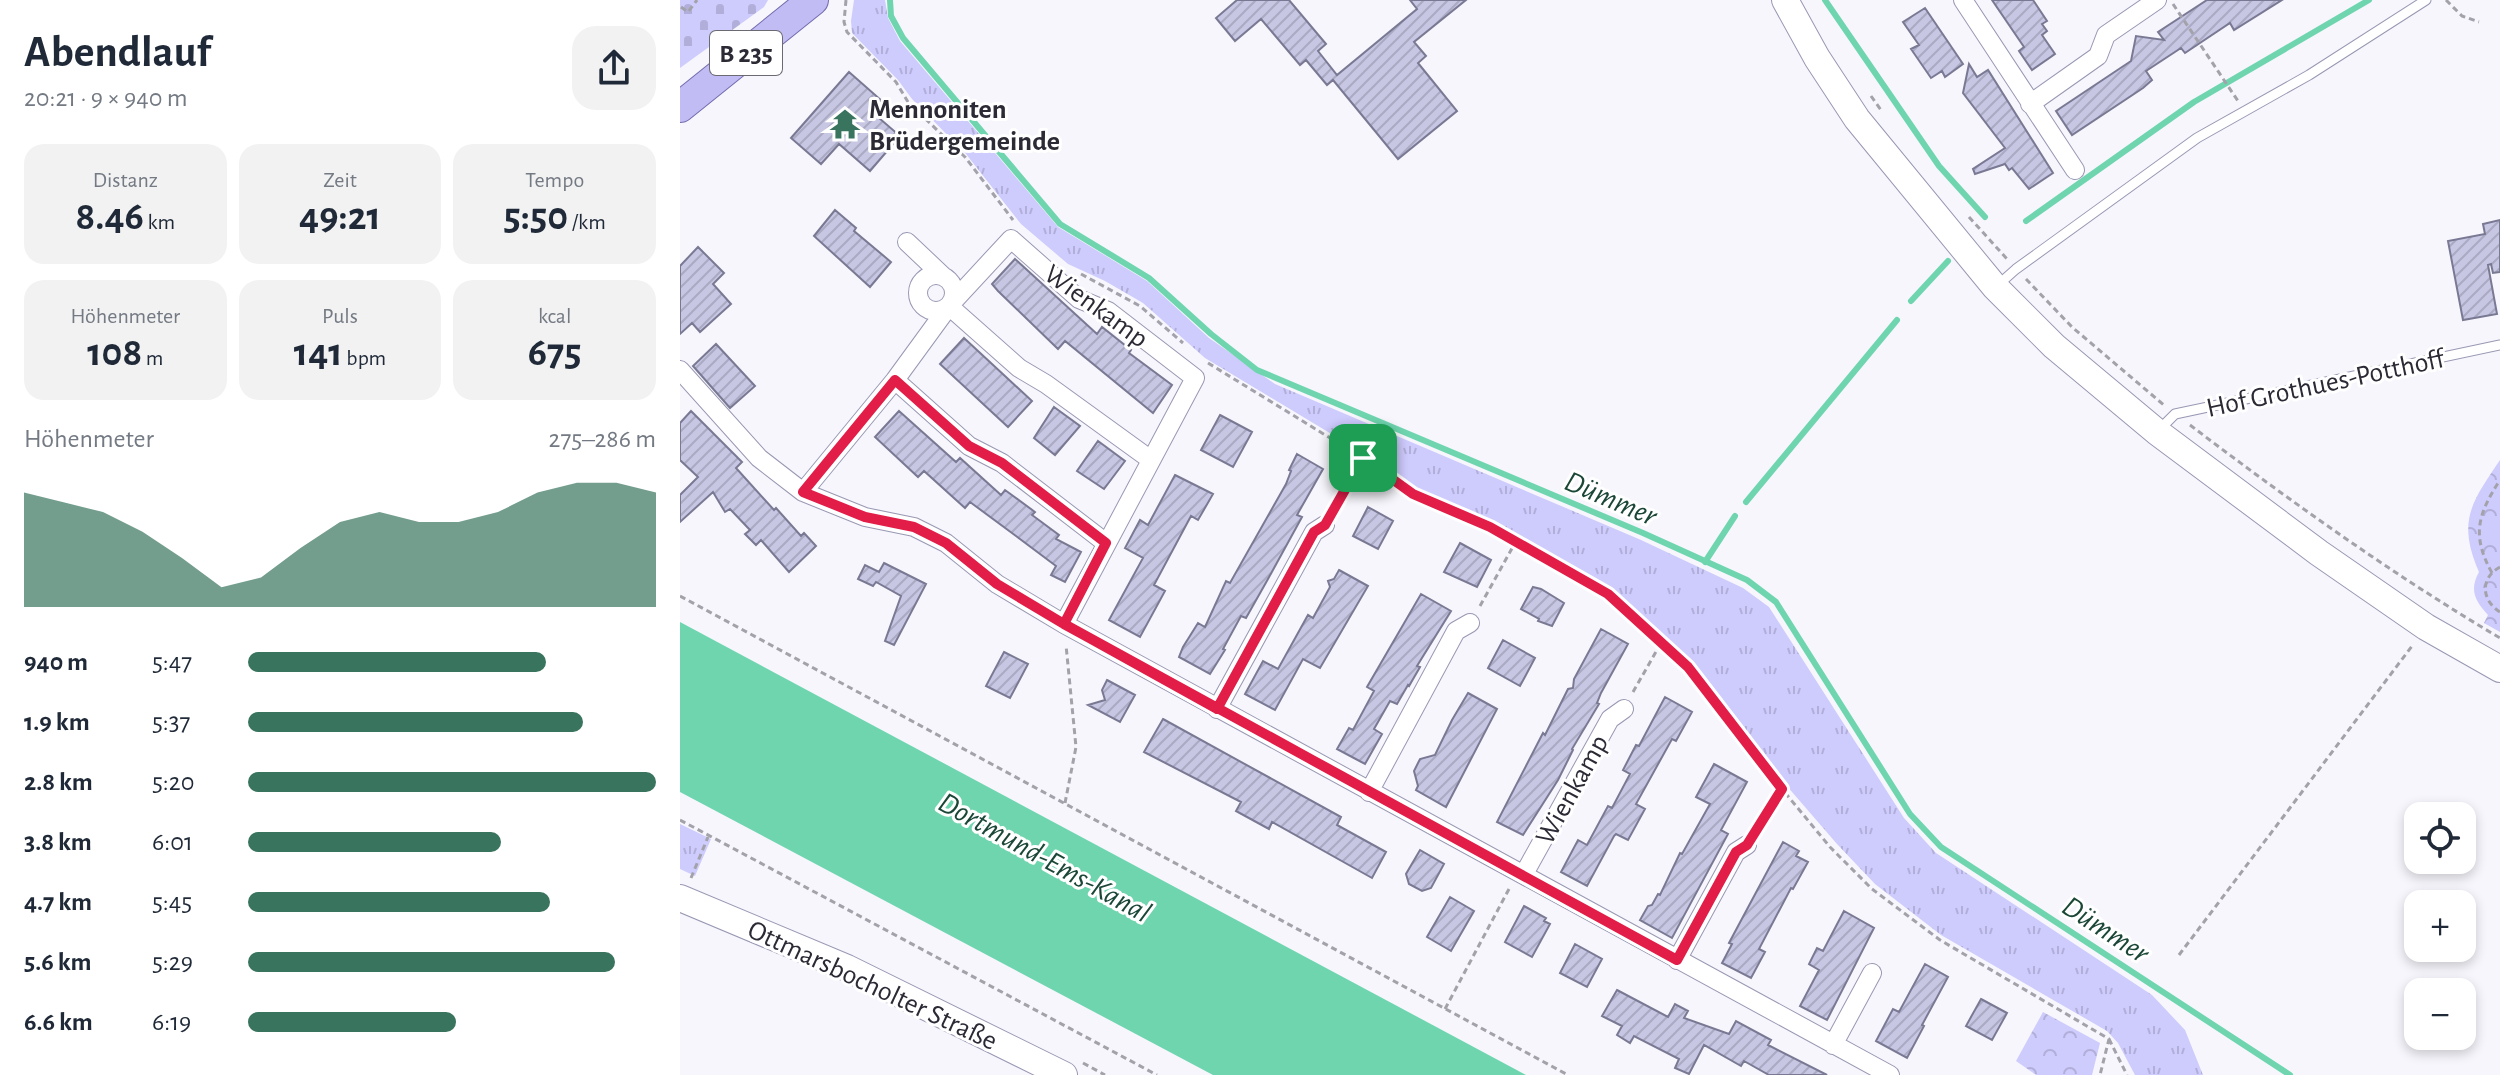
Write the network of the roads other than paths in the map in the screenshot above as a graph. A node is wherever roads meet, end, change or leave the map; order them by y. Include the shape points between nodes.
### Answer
1 (1785, 0) edge
2 (1963, 0) edge
3 (2157, 0) edge
4 (2426, 0) edge
5 (809, 1) edge
6 (2030, 104) junction
7 (680, 107) edge
8 (2075, 170) dead end
9 (907, 242) dead end
10 (944, 277) junction
11 (1995, 287) junction
12 (949, 306) junction
13 (2500, 345) edge
14 (680, 370) edge
15 (895, 380) junction
16 (2166, 423) junction
17 (1151, 460) junction
18 (803, 492) junction
19 (1325, 525) road end
20 (1106, 543) junction
21 (1470, 623) road end
22 (1064, 624) junction
23 (2500, 669) edge
24 (1217, 709) junction
25 (1624, 709) road end
26 (1369, 792) junction
27 (1747, 845) road end
28 (1521, 873) junction
29 (685, 890) edge
30 (1677, 960) junction
31 (1872, 973) dead end
32 (1833, 1045) junction
33 (1064, 1075) edge
34 (1890, 1075) edge

1 - 11 main road via 1857,119
2 - 6 street
3 - 6 street via 2106,35 2098,56
4 - 11 lane via 2197,138
5 - 7 main road, B 235
6 - 8 street
9 - 10 street
10 - 12 street via 953,287
10 - 12 street via 924,279 918,292 929,309
11 - 16 main road via 2054,346
12 - 15 street
12 - 17 street via 1019,368
12 - 17 street, Wienkamp via 1011,239 1079,299 1108,311 1195,378
13 - 16 lane, Hof Grothues-Potthoff
14 - 18 street via 759,458
15 - 18 street
15 - 20 street via 969,446 1002,463
16 - 23 main road via 2319,553 2426,627
17 - 20 street, Wienkamp
18 - 22 street via 865,517 914,527 946,543 997,584
19 - 24 street via 1314,532
20 - 22 street, Wienkamp
21 - 26 street via 1456,631
22 - 24 street, Wienkamp
24 - 26 street, Wienkamp
25 - 28 street, Wienkamp via 1610,719
26 - 28 street, Wienkamp
27 - 30 street via 1736,852
28 - 30 street, Wienkamp
29 - 33 main road, Ottmarsbocholter Straße
30 - 32 street, Wienkamp
31 - 32 street
32 - 34 street, Wienkamp

